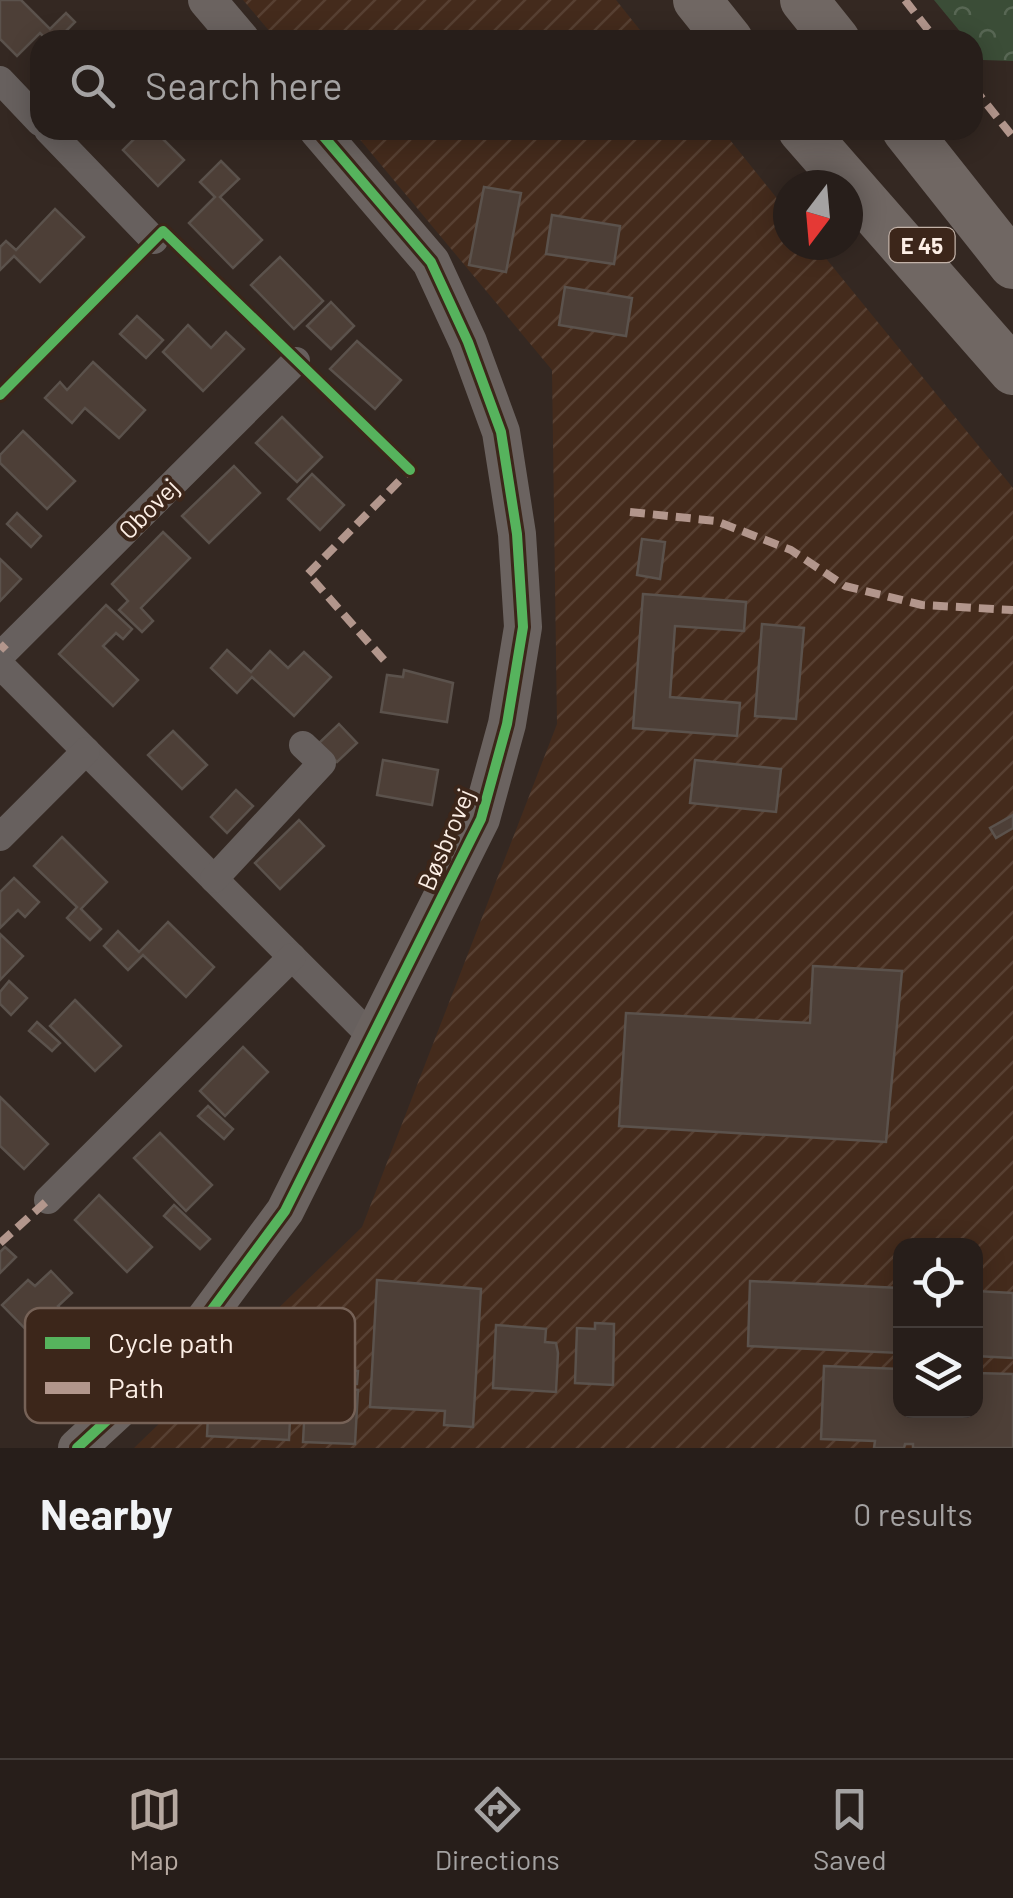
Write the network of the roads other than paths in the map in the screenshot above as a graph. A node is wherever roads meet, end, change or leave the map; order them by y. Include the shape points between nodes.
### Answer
1 (207, 0) edge
2 (697, 0) edge
3 (730, 0) edge
4 (804, 0) edge
5 (233, 30) edge
6 (721, 30) edge
7 (753, 30) edge
8 (828, 30) edge
9 (0, 80) edge
10 (30, 112) edge
11 (58, 140) edge
12 (327, 140) edge
13 (811, 140) edge
14 (840, 140) edge
15 (914, 140) edge
16 (154, 240) dead end
17 (1013, 266) edge
18 (296, 360) dead end
19 (1013, 360) edge
20 (1013, 371) edge
21 (0, 656) edge
22 (0, 665) edge
23 (302, 745) dead end
24 (86, 751) junction
25 (0, 837) edge
26 (214, 879) junction
27 (292, 957) junction
28 (373, 1038) junction
29 (48, 1200) dead end
30 (213, 1308) edge
31 (104, 1423) edge
32 (77, 1448) edge

1 - 5 street
2 - 6 highway
3 - 7 highway
4 - 8 highway
9 - 10 street
11 - 16 street
12 - 28 street, Bøsbrovej via 431,262 468,342 501,432 523,627 507,724 481,818
13 - 20 highway
14 - 19 highway, E 45
15 - 17 highway, E 45
18 - 21 street, Obovej
22 - 24 street
23 - 26 street via 322,762
24 - 25 street
24 - 26 street
26 - 27 street
27 - 28 street
27 - 29 street
28 - 30 street, Bøsbrovej via 284,1211
31 - 32 street, Bøsbrovej

